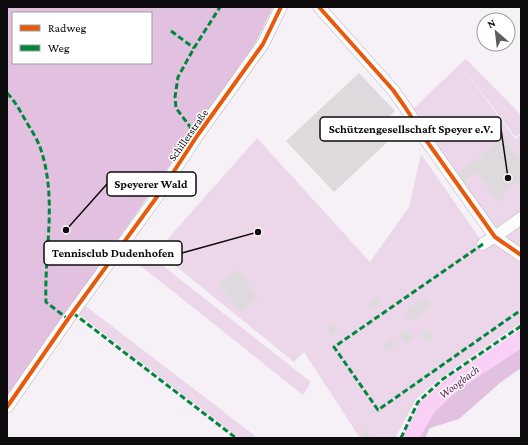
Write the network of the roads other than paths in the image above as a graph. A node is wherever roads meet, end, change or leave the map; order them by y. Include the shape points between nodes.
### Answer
1 (281, 7) edge
2 (319, 7) edge
3 (521, 218) edge
4 (495, 236) junction
5 (483, 244) dead end
6 (521, 255) edge
7 (7, 407) edge

1 - 7 street, Schillerstraße via 263,44
2 - 4 street via 393,90
3 - 4 street
4 - 5 street
4 - 6 street

